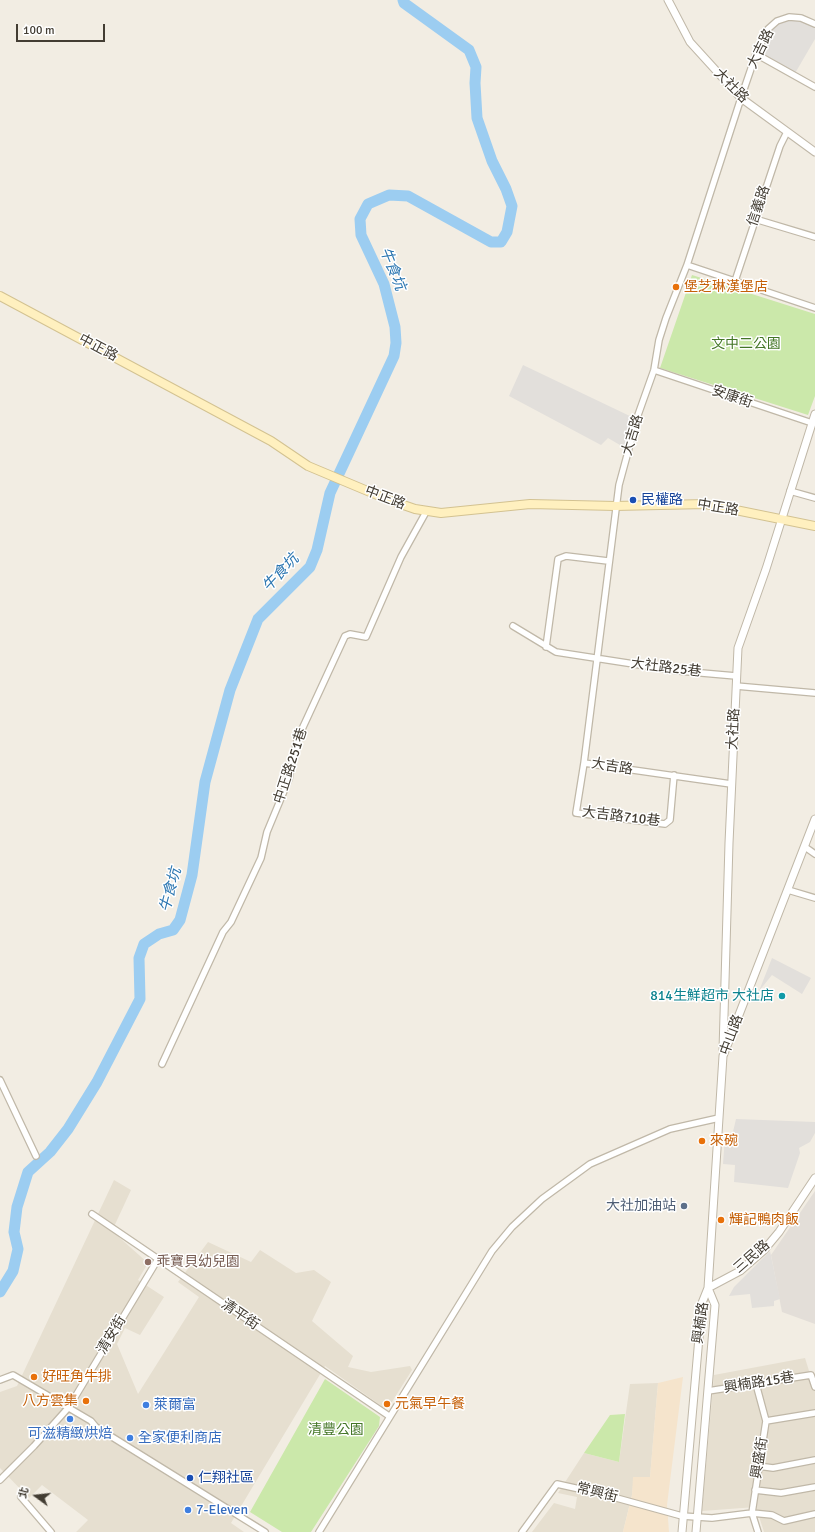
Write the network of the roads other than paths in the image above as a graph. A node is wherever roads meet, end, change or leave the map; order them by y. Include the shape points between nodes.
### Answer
1 (668, 0) edge
2 (815, 24) edge
3 (756, 54) junction
4 (815, 87) edge
5 (741, 98) junction
6 (787, 132) junction
7 (815, 152) edge
8 (755, 219) junction
9 (815, 237) edge
10 (687, 265) junction
11 (735, 281) junction
12 (0, 296) edge
13 (815, 308) edge
14 (654, 370) junction
15 (815, 414) edge
16 (812, 423) junction
17 (790, 491) junction
18 (815, 498) edge
19 (615, 506) junction
20 (426, 512) junction
21 (782, 521) junction
22 (815, 526) edge
23 (608, 561) junction
24 (513, 626) dead end
25 (546, 647) junction
26 (596, 658) junction
27 (736, 676) junction
28 (736, 686) junction
29 (815, 693) edge
30 (584, 763) junction
31 (674, 775) junction
32 (731, 784) junction
33 (815, 819) edge
34 (805, 847) junction
35 (815, 854) edge
36 (788, 890) junction
37 (815, 898) edge
38 (723, 1056) junction
39 (162, 1064) dead end
40 (0, 1080) edge
41 (719, 1118) junction
42 (36, 1156) dead end
43 (815, 1178) edge
44 (92, 1214) dead end
45 (158, 1259) junction
46 (708, 1288) junction
47 (0, 1380) edge
48 (756, 1384) junction
49 (815, 1387) edge
50 (708, 1391) junction
51 (69, 1408) junction
52 (815, 1413) edge
53 (389, 1416) junction
54 (766, 1422) junction
55 (815, 1460) edge
56 (758, 1466) junction
57 (0, 1480) edge
58 (815, 1487) edge
59 (755, 1490) junction
60 (21, 1496) dead end
61 (752, 1513) junction
62 (815, 1514) edge
63 (682, 1516) junction
64 (696, 1516) junction
65 (51, 1532) edge
66 (265, 1532) edge
67 (320, 1532) edge
68 (522, 1532) edge
69 (682, 1532) edge
70 (696, 1532) edge
71 (758, 1532) edge

1 - 5 street, 大社路 via 690,42
2 - 3 street, 大吉路 via 801,18 789,17 777,21 768,29
3 - 4 street
3 - 5 street, 大吉路
5 - 6 street, 大社路
5 - 10 street, 大吉路
6 - 7 street, 大社路
6 - 8 street, 信義路
8 - 9 street
8 - 11 street, 信義路
10 - 11 street
10 - 14 street, 大吉路 via 659,340
11 - 13 street
12 - 20 main road, 中正路 via 264,438 308,466 389,500
14 - 16 street, 安康街
14 - 19 street, 大吉路 via 622,470
15 - 16 street, 大社路
16 - 17 street, 大社路
17 - 18 street
17 - 21 street, 大社路
19 - 20 main road, 中正路 via 530,504 441,513
19 - 21 main road, 中正路 via 706,504
19 - 23 street, 大吉路
20 - 39 street, 中正路251巷 via 401,557 366,637 350,634 345,636 297,740 289,779 267,832 260,858
21 - 22 main road, 中正路
21 - 27 street, 大社路 via 738,648
23 - 25 street via 566,556 558,559
23 - 26 street, 大吉路
24 - 25 street, 大社路25巷
25 - 26 street, 大社路25巷 via 556,652
26 - 27 street, 大社路25巷 via 679,671
26 - 30 street, 大吉路
27 - 28 street, 大社路
28 - 29 street
28 - 32 street, 大社路
30 - 31 street, 大吉路
30 - 31 street, 大吉路710巷 via 576,813 665,824 670,820
31 - 32 street, 大吉路
32 - 38 street, 大社路
33 - 34 street, 中山路
34 - 35 street
34 - 36 street, 中山路
36 - 37 street
36 - 38 street, 中山路
38 - 41 street, 中山路
40 - 42 street
41 - 46 street, 中山路
41 - 53 street via 670,1129 608,1155 574,1174 542,1199 512,1227 492,1251
43 - 46 street, 三民路 via 764,1250 740,1271
44 - 45 street, 清平街
45 - 51 street, 清安街
45 - 53 street, 清平街
46 - 50 street, 興楠路 via 715,1305
46 - 63 street, 興楠路 via 702,1303
47 - 51 street via 13,1375
48 - 49 street, 興楠路15巷 via 811,1375
48 - 50 street, 興楠路15巷
48 - 54 street, 興盛街
50 - 64 street, 興楠路
51 - 57 street, 清安街
51 - 66 street
52 - 54 street
53 - 67 street
54 - 56 street, 興盛街
55 - 56 street via 773,1468
56 - 59 street, 興盛街
58 - 59 street via 781,1493
59 - 61 street, 興盛街
60 - 65 street
61 - 62 street, 常興街 via 772,1515 784,1521
61 - 64 street, 常興街 via 712,1518
61 - 71 street, 興盛街
63 - 64 street, 常興街
63 - 68 street, 常興街 via 557,1484
63 - 69 street, 興楠路
64 - 70 street, 興楠路

